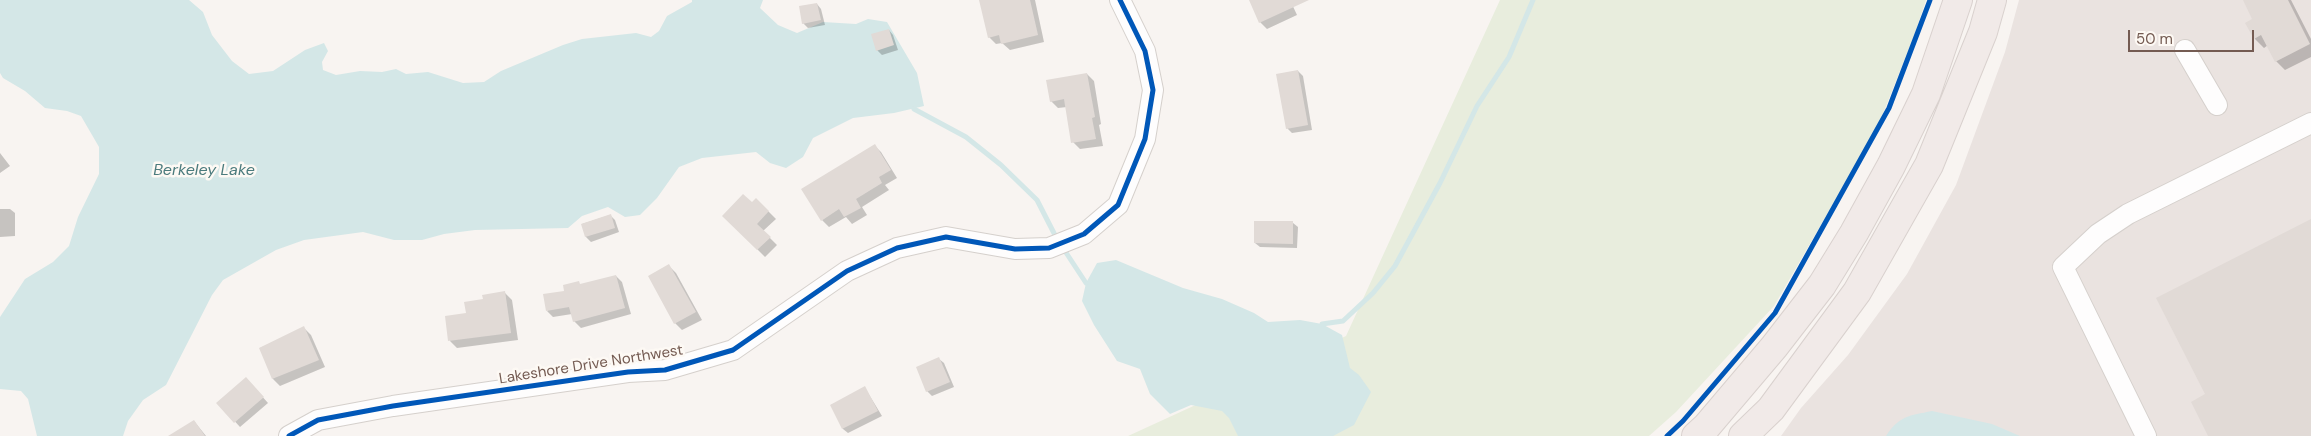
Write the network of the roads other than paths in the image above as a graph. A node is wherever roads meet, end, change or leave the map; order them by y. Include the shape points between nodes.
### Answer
1 (1120, 0) edge
2 (1958, 0) edge
3 (1992, 0) edge
4 (2185, 50) dead end
5 (2218, 105) dead end
6 (2311, 123) edge
7 (289, 436) edge
8 (1696, 436) edge
9 (1743, 436) edge
10 (2146, 436) edge

1 - 7 street, Lakeshore Drive Northwest via 1145,51 1153,90 1145,139 1118,205 1084,234 1049,248 1015,249 946,237 897,248 847,272 733,350 665,370 628,372 318,420
2 - 8 highway via 1926,94 1854,233 1822,285 1778,342
3 - 9 highway via 1983,32 1929,165 1862,284 1771,409
4 - 5 street
6 - 10 street via 2128,214 2098,234 2063,267

